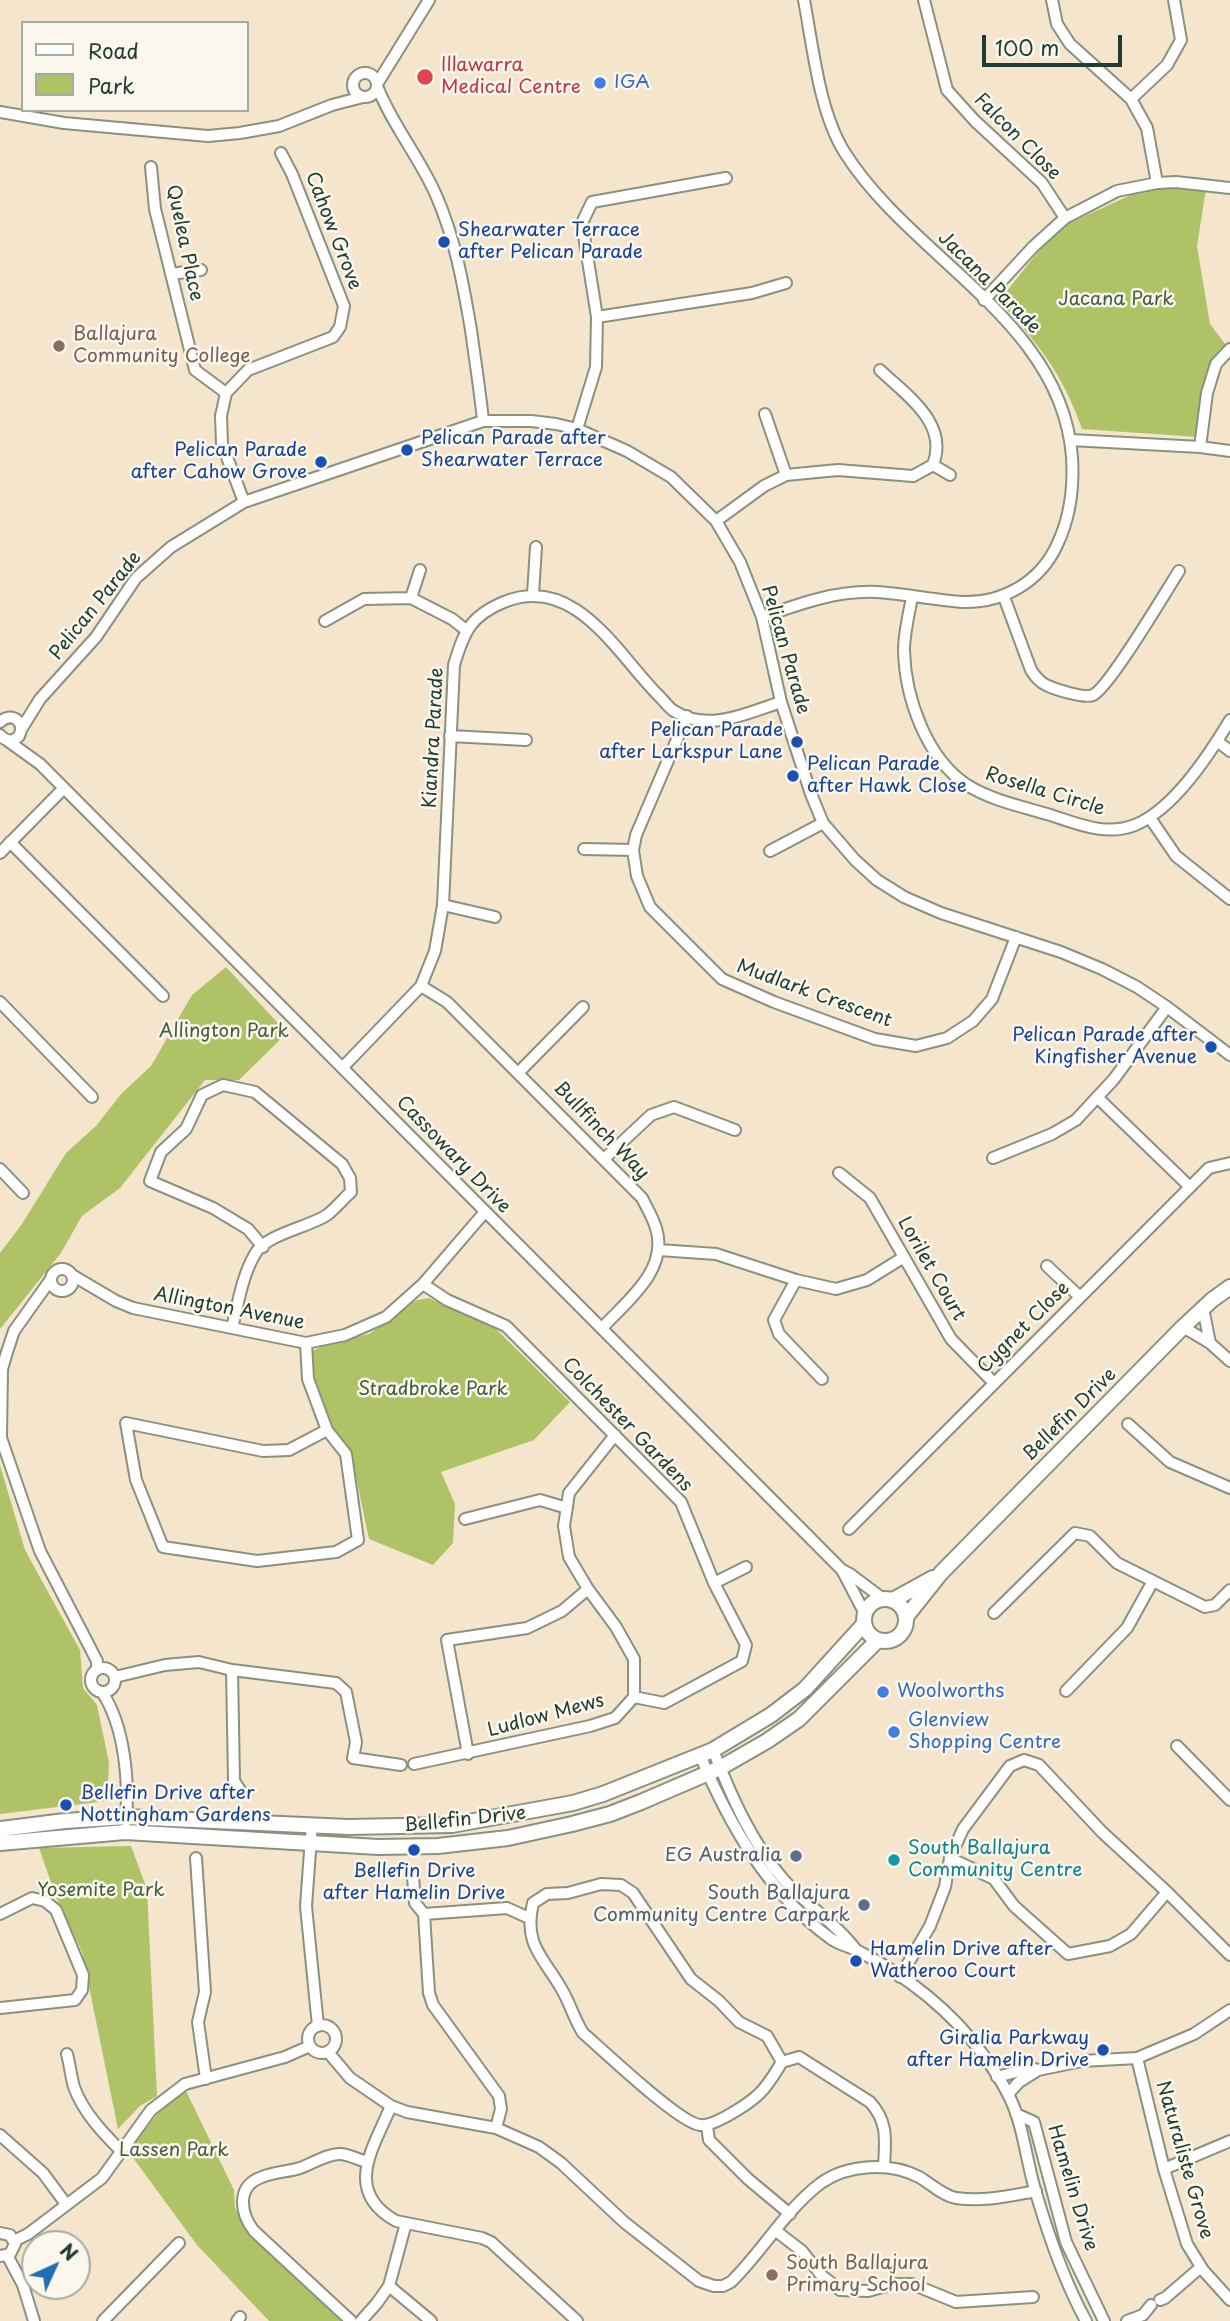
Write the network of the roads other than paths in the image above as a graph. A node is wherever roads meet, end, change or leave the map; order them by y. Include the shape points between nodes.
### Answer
1 (429, 0) edge
2 (804, 0) edge
3 (924, 0) edge
4 (1052, 0) edge
5 (1174, 0) edge
6 (394, 54) junction
7 (369, 74) junction
8 (377, 85) junction
9 (353, 86) junction
10 (365, 97) junction
11 (1131, 99) junction
12 (332, 105) junction
13 (0, 112) edge
14 (65, 112) edge
15 (391, 118) junction
16 (64, 123) junction
17 (281, 153) dead end
18 (151, 167) dead end
19 (726, 178) dead end
20 (1157, 183) junction
21 (1230, 188) edge
22 (1065, 218) junction
23 (201, 270) dead end
24 (171, 274) junction
25 (786, 283) dead end
26 (984, 300) junction
27 (597, 317) junction
28 (1230, 349) edge
29 (880, 370) dead end
30 (226, 393) junction
31 (765, 414) dead end
32 (483, 421) junction
33 (577, 429) junction
34 (1071, 440) junction
35 (1200, 447) junction
36 (1230, 451) edge
37 (933, 465) junction
38 (786, 475) junction
39 (950, 475) dead end
40 (244, 502) junction
41 (716, 521) junction
42 (536, 547) dead end
43 (419, 570) dead end
44 (1179, 571) dead end
45 (533, 594) junction
46 (912, 597) junction
47 (1004, 597) junction
48 (411, 598) junction
49 (762, 617) junction
50 (325, 621) dead end
51 (466, 629) junction
52 (40, 699) junction
53 (781, 702) junction
54 (687, 716) junction
55 (6, 717) edge
56 (1230, 720) edge
57 (22, 730) junction
58 (450, 736) junction
59 (4, 738) edge
60 (526, 740) dead end
61 (1217, 741) junction
62 (1230, 751) edge
63 (40, 764) junction
64 (64, 789) junction
65 (1150, 818) junction
66 (823, 823) junction
67 (10, 842) junction
68 (584, 849) dead end
69 (633, 850) junction
70 (770, 851) dead end
71 (0, 853) edge
72 (1230, 899) edge
73 (443, 905) junction
74 (495, 916) dead end
75 (1016, 937) junction
76 (421, 986) junction
77 (163, 996) dead end
78 (0, 1002) edge
79 (583, 1007) dead end
80 (1167, 1007) junction
81 (1230, 1055) edge
82 (343, 1067) junction
83 (519, 1072) junction
84 (92, 1097) dead end
85 (1097, 1097) junction
86 (735, 1130) dead end
87 (993, 1158) dead end
88 (604, 1159) junction
89 (1230, 1163) edge
90 (0, 1169) edge
91 (839, 1173) dead end
92 (1190, 1187) junction
93 (23, 1193) dead end
94 (484, 1213) junction
95 (263, 1247) junction
96 (659, 1250) junction
97 (904, 1257) junction
98 (1048, 1266) dead end
99 (51, 1279) junction
100 (72, 1280) junction
101 (796, 1280) junction
102 (423, 1284) junction
103 (1230, 1287) edge
104 (57, 1290) junction
105 (38, 1297) junction
106 (1080, 1297) junction
107 (1203, 1308) junction
108 (1183, 1327) junction
109 (232, 1328) junction
110 (602, 1328) junction
111 (306, 1343) junction
112 (1210, 1343) junction
113 (1230, 1361) edge
114 (822, 1379) dead end
115 (994, 1383) junction
116 (1128, 1424) dead end
117 (327, 1430) junction
118 (615, 1436) junction
119 (1230, 1488) edge
120 (567, 1508) junction
121 (465, 1520) dead end
122 (849, 1529) dead end
123 (746, 1567) dead end
124 (842, 1570) junction
125 (941, 1573) junction
126 (1153, 1581) junction
127 (714, 1583) junction
128 (588, 1589) junction
129 (1230, 1590) edge
130 (888, 1599) junction
131 (994, 1613) dead end
132 (906, 1617) junction
133 (864, 1619) junction
134 (878, 1640) junction
135 (97, 1669) junction
136 (232, 1670) junction
137 (115, 1677) junction
138 (1066, 1691) dead end
139 (102, 1692) junction
140 (635, 1697) junction
141 (1177, 1746) dead end
142 (706, 1752) junction
143 (468, 1754) junction
144 (401, 1765) dead end
145 (414, 1765) dead end
146 (714, 1770) junction
147 (242, 1793) dead end
148 (1230, 1800) edge
149 (126, 1817) junction
150 (312, 1824) junction
151 (0, 1829) edge
152 (125, 1832) junction
153 (0, 1843) edge
154 (311, 1843) junction
155 (196, 1858) dead end
156 (950, 1858) junction
157 (413, 1876) dead end
158 (1167, 1892) junction
159 (0, 1914) edge
160 (424, 1914) junction
161 (529, 1918) junction
162 (1230, 1955) edge
163 (900, 1977) junction
164 (0, 2008) edge
165 (1230, 2010) edge
166 (318, 2026) junction
167 (310, 2046) junction
168 (328, 2052) junction
169 (67, 2054) dead end
170 (1137, 2058) junction
171 (782, 2062) junction
172 (1038, 2070) junction
173 (997, 2077) junction
174 (206, 2079) junction
175 (1008, 2094) junction
176 (391, 2106) junction
177 (1016, 2114) junction
178 (707, 2126) junction
179 (496, 2128) junction
180 (0, 2135) edge
181 (1230, 2141) edge
182 (121, 2151) junction
183 (367, 2162) junction
184 (884, 2167) junction
185 (1164, 2169) junction
186 (1035, 2191) junction
187 (66, 2204) junction
188 (790, 2214) junction
189 (406, 2223) junction
190 (776, 2231) junction
191 (0, 2233) edge
192 (14, 2241) junction
193 (179, 2243) dead end
194 (4, 2256) edge
195 (1201, 2267) junction
196 (389, 2286) junction
197 (1033, 2297) dead end
198 (1230, 2300) edge
199 (34, 2321) edge
200 (103, 2321) edge
201 (351, 2321) edge
202 (360, 2321) edge
203 (431, 2321) edge
204 (577, 2321) edge
205 (1086, 2321) edge
206 (1104, 2321) edge
207 (1128, 2321) edge

1 - 6 street
2 - 26 street, Jacana Parade via 827,113 843,151 881,200
3 - 22 street, Falcon Close via 947,90 1042,183
4 - 11 street via 1057,24 1070,44
5 - 11 street via 1181,40 1167,65
6 - 7 street
6 - 8 street
7 - 8 street
7 - 9 street via 359,75
8 - 10 street
8 - 15 street
9 - 10 street
9 - 12 street
10 - 12 street
10 - 15 street
11 - 20 street via 1147,128
12 - 16 street via 279,126 219,135
13 - 16 street
14 - 16 street
15 - 32 street via 422,166 452,235 463,279
17 - 30 street, Cahow Grove via 344,306 340,327 332,337 247,370
18 - 24 street, Quelea Place via 155,209
19 - 27 street via 592,202 582,223
20 - 21 street
20 - 22 street via 1117,191
22 - 26 street
23 - 24 street
24 - 30 street, Quelea Place via 195,370
25 - 27 street via 752,293
26 - 34 street, Jacana Parade via 1029,346 1048,376
27 - 33 street via 596,367
28 - 35 street via 1216,364 1207,393
29 - 37 street via 920,407 935,429 939,451
30 - 40 street via 222,444
31 - 38 street
32 - 33 street, Pelican Parade via 531,421
32 - 40 street, Pelican Parade
33 - 41 street, Pelican Parade via 671,477
34 - 35 street
34 - 47 street, Jacana Parade via 1072,498 1062,534 1041,570
35 - 36 street
37 - 38 street via 913,475 838,470
37 - 39 street
38 - 41 street
40 - 52 street, Pelican Parade via 157,557 136,578 96,637
41 - 49 street, Pelican Parade via 740,562
42 - 45 street
43 - 48 street
44 - 47 street via 1091,696 1047,686 1037,678
45 - 51 street via 487,609
45 - 54 street via 565,603 593,622 645,682 674,711
46 - 47 street, Jacana Parade via 978,603
46 - 49 street, Jacana Parade via 877,592 831,596
46 - 65 street, Rosella Circle via 904,646 908,689 935,752 953,775 991,797 1097,830 1124,829
48 - 50 street via 364,599
48 - 51 street
49 - 53 street, Pelican Parade
51 - 58 street, Kiandra Parade via 454,665
52 - 55 street, Pelican Parade
52 - 57 street, Pelican Parade
53 - 54 street via 706,723
53 - 66 street, Pelican Parade
54 - 69 street
55 - 57 street, Cassowary Drive via 19,721
56 - 61 street, Rosella Circle
57 - 59 street via 16,739
57 - 63 street, Cassowary Drive
58 - 60 street
58 - 73 street, Kiandra Parade
59 - 63 street, Cassowary Drive
61 - 62 street
61 - 65 street, Rosella Circle via 1166,805
63 - 64 street, Cassowary Drive
64 - 67 street
64 - 82 street, Cassowary Drive
65 - 72 street via 1175,856
66 - 70 street
66 - 75 street, Pelican Parade via 855,860 904,897
67 - 71 street
67 - 77 street
68 - 69 street
69 - 75 street, Mudlark Crescent via 637,876 650,907 722,979 875,1039 916,1046 947,1038 973,1021 992,999
73 - 74 street
73 - 76 street, Kiandra Parade via 435,951
75 - 80 street, Pelican Parade via 1102,970
76 - 82 street, Kiandra Parade
76 - 83 street, Bullfinch Way via 447,1002
78 - 84 street
79 - 83 street
80 - 81 street, Pelican Parade
80 - 85 street
82 - 94 street, Cassowary Drive
83 - 88 street, Bullfinch Way
85 - 87 street via 1076,1120
85 - 92 street
86 - 88 street via 674,1107 651,1115
88 - 96 street, Bullfinch Way via 642,1198 656,1229
89 - 92 street, Cygnet Close via 1209,1168
90 - 93 street
91 - 97 street, Lorilet Court via 870,1198
92 - 106 street, Cygnet Close
94 - 102 street, Allington Avenue
94 - 110 street, Cassowary Drive
95 - 95 street via 328,1214 351,1192 351,1178 342,1164 255,1092 223,1086 202,1095 186,1129 161,1152 150,1181 213,1208 248,1229
95 - 109 street via 255,1252
96 - 101 street via 716,1254
96 - 110 street via 648,1279
97 - 101 street via 867,1280 836,1289
97 - 115 street, Lorilet Court via 951,1339
98 - 106 street
99 - 100 street via 60,1269 67,1270
99 - 104 street
99 - 105 street
100 - 104 street via 64,1291
100 - 109 street, Allington Avenue via 133,1308
101 - 114 street via 774,1320 779,1334
102 - 111 street, Allington Avenue via 386,1317 345,1335
102 - 118 street, Colchester Gardens via 506,1326
103 - 107 main road, Bellefin Drive
104 - 105 street
105 - 135 street via 14,1331 2,1369 1,1438 40,1551
106 - 115 street, Cygnet Close
107 - 108 main road, Bellefin Drive
107 - 112 street
108 - 112 street
108 - 125 main road, Bellefin Drive
109 - 111 street, Allington Avenue
110 - 124 street, Cassowary Drive
111 - 117 street via 308,1379
112 - 113 street
115 - 122 street, Cygnet Close
116 - 119 street via 1170,1462
117 - 117 street via 289,1450 264,1451 127,1423 136,1480 163,1547 257,1561 336,1552 358,1540 346,1454
118 - 120 street via 569,1493
118 - 127 street, Colchester Gardens via 681,1502
120 - 121 street via 540,1500
120 - 128 street via 564,1526 569,1557
123 - 127 street
124 - 130 street, Cassowary Drive
124 - 133 street, Cassowary Drive
125 - 130 main road, Bellefin Drive
125 - 132 main road, Bellefin Drive
126 - 129 street via 1205,1607 1215,1605
126 - 131 street via 1117,1563 1090,1536 1075,1533
126 - 138 street via 1127,1628
127 - 140 street, Colchester Gardens via 746,1644 742,1661 664,1703
128 - 140 street via 634,1659
128 - 143 street via 562,1611 527,1628 447,1640
130 - 132 main road via 901,1605
130 - 133 main road via 871,1604
132 - 134 main road via 903,1632 896,1638
133 - 134 main road
133 - 142 main road, Bellefin Drive via 792,1700
134 - 146 main road, Bellefin Drive via 799,1719
135 - 137 street via 106,1668
135 - 139 street via 92,1684
136 - 137 street via 199,1662
136 - 144 street via 336,1683 346,1692 356,1742 353,1758
136 - 147 street via 234,1781
137 - 139 street via 113,1686
139 - 149 street via 110,1704 123,1751
140 - 143 street, Ludlow Mews via 615,1718
141 - 148 street
142 - 146 street, Hamelin Drive
142 - 150 main road, Bellefin Drive via 573,1803 452,1825
143 - 145 street, Ludlow Mews
146 - 154 main road, Bellefin Drive via 610,1815 508,1838 438,1846
146 - 163 street, Hamelin Drive via 782,1878 857,1951
149 - 150 main road, Bellefin Drive
149 - 151 main road, Bellefin Drive
149 - 152 street
150 - 154 street
152 - 153 main road, Bellefin Drive
152 - 154 main road, Bellefin Drive
154 - 166 street via 306,1906
155 - 174 street via 205,1992 198,2022
156 - 158 street via 994,1880 1014,1906 1068,1954 1110,1946 1131,1934
156 - 158 street via 963,1829 1010,1766 1024,1760 1039,1765
156 - 163 street via 930,1926
157 - 160 street via 415,1903
158 - 162 street
159 - 164 street via 32,1898 45,1901 56,1910 83,1975 82,1990 75,2000
160 - 161 street via 507,1908
160 - 179 street via 433,2005 499,2096
161 - 171 street via 533,1903 547,1894 621,1885 633,1893 691,1979 739,2022 767,2036
161 - 178 street via 542,1962 583,2033 672,2110 696,2125
163 - 173 street, Hamelin Drive via 955,2022
165 - 170 street via 1194,2034
166 - 167 street via 308,2036
166 - 168 street via 332,2028 336,2037
167 - 168 street via 318,2053
167 - 174 street
168 - 176 street via 350,2078
169 - 182 street via 84,2108
170 - 172 street via 1082,2061
170 - 185 street, Naturaliste Grove
171 - 178 street via 760,2093
171 - 184 street via 799,2057 870,2102 886,2133
172 - 173 street
172 - 175 street
173 - 175 street, Hamelin Drive
174 - 182 street via 185,2084 151,2110
175 - 177 street, Hamelin Drive
176 - 179 street
176 - 183 street
177 - 186 street, Hamelin Drive
177 - 206 street, Hamelin Drive via 1034,2122 1066,2242
178 - 188 street via 709,2140
179 - 190 street via 539,2147 561,2163 624,2222 705,2284 731,2283
180 - 187 street via 43,2173
181 - 185 street
182 - 187 street via 102,2178
183 - 189 street via 365,2180 371,2198 386,2215
183 - 201 street via 336,2154 245,2185 242,2200 248,2224
184 - 186 street via 917,2176 952,2197 986,2201
184 - 188 street via 862,2168 827,2179
185 - 195 street, Naturaliste Grove via 1187,2244
186 - 205 street, Hamelin Drive via 1066,2281
187 - 192 street
188 - 190 street
189 - 196 street
189 - 204 street via 491,2242
190 - 197 street via 840,2290 912,2284 956,2302
191 - 192 street
192 - 194 street via 13,2251
193 - 200 street
194 - 199 street via 23,2285
195 - 198 street, Naturaliste Grove
195 - 207 street via 1143,2315
196 - 202 street
196 - 203 street

